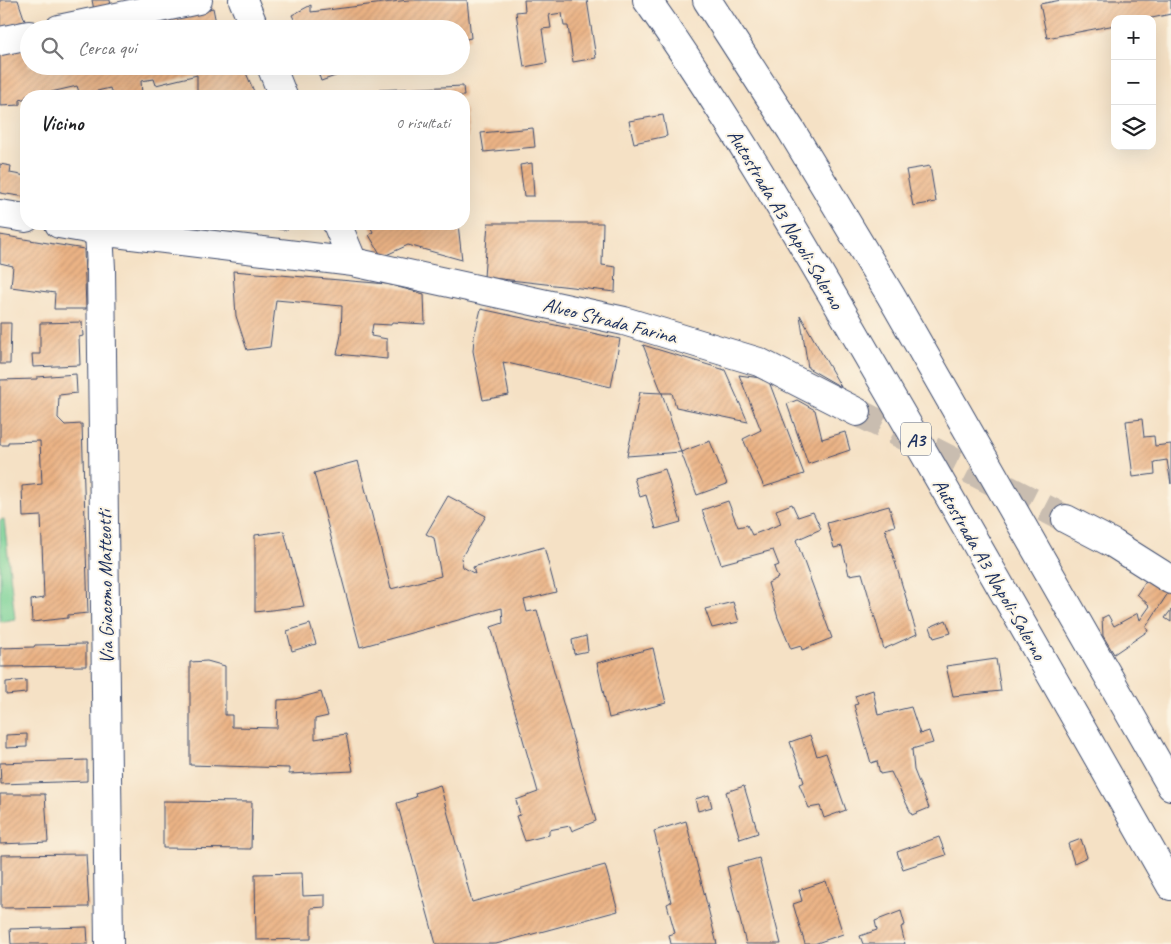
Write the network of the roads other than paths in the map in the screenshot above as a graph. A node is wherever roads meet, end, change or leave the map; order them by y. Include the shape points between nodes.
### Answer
1 (198, 0) edge
2 (243, 0) edge
3 (647, 0) edge
4 (707, 0) edge
5 (102, 20) edge
6 (251, 20) edge
7 (20, 37) edge
8 (0, 41) edge
9 (275, 75) edge
10 (281, 90) edge
11 (0, 214) edge
12 (20, 217) edge
13 (93, 230) edge
14 (340, 230) edge
15 (99, 231) junction
16 (353, 262) junction
17 (857, 412) tunnel mouth
18 (1066, 519) tunnel mouth
19 (1171, 580) edge
20 (1171, 786) edge
21 (1171, 886) edge
22 (109, 944) edge

1 - 5 main road
2 - 6 main road
3 - 21 main road, Autostrada A3 Napoli-Salerno / A3 via 689,60 806,249
4 - 20 main road, A3 via 791,130 891,296
7 - 8 main road
9 - 10 main road
11 - 12 main road
13 - 15 main road, Alveo Strada Farina
14 - 16 main road
15 - 16 main road, Alveo Strada Farina
15 - 22 main road, Via Giacomo Matteotti
16 - 17 main road, Alveo Strada Farina via 624,321 759,362
18 - 19 main road

